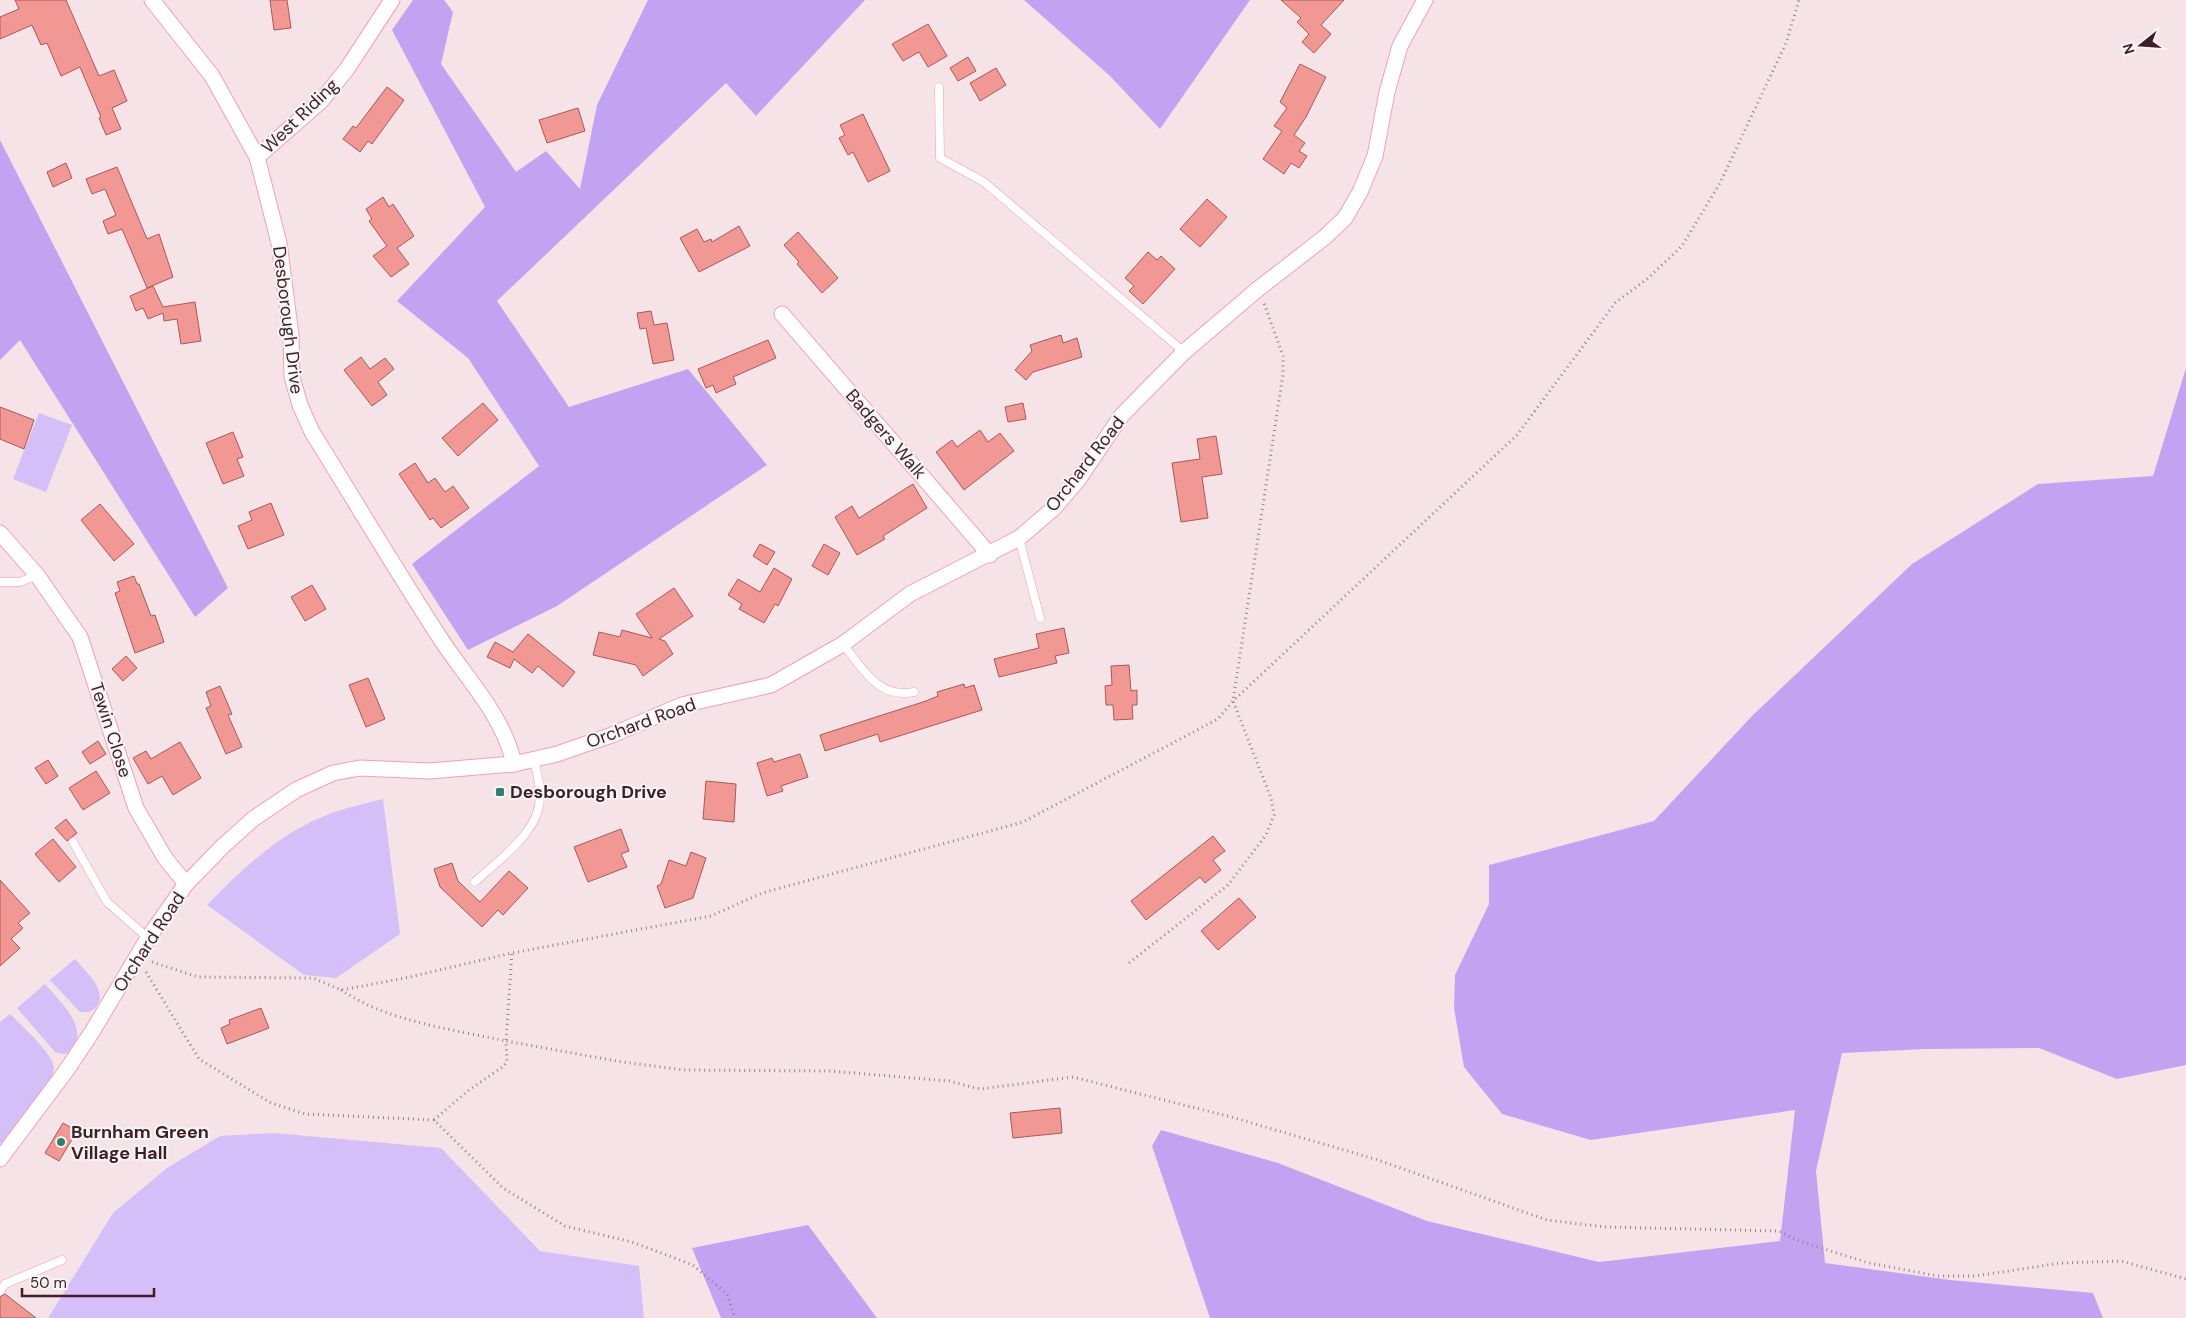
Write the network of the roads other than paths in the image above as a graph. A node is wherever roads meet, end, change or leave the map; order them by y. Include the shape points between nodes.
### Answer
1 (152, 0) edge
2 (392, 0) edge
3 (1425, 0) edge
4 (939, 87) dead end
5 (257, 157) junction
6 (782, 314) dead end
7 (1184, 352) junction
8 (0, 534) edge
9 (1019, 538) junction
10 (990, 554) junction
11 (37, 575) junction
12 (0, 582) edge
13 (1040, 618) dead end
14 (843, 644) junction
15 (914, 692) dead end
16 (534, 759) junction
17 (514, 764) junction
18 (73, 842) dead end
19 (475, 882) dead end
20 (186, 884) junction
21 (148, 938) junction
22 (0, 1159) edge
23 (62, 1260) dead end
24 (0, 1291) edge

1 - 5 street, Desborough Drive via 212,76
2 - 5 street, West Riding via 347,69 320,101
3 - 7 street, Orchard Road via 1400,46 1375,156 1345,218
4 - 7 lane via 940,158 984,182
5 - 17 street, Desborough Drive via 279,243 291,335 292,377 300,405 312,432 442,640 498,722 510,746
6 - 10 street, Badgers Walk
7 - 9 street, Orchard Road via 1122,416 1078,480 1054,508
8 - 11 street, Tewin Close
9 - 10 street, Orchard Road
9 - 13 lane
10 - 14 street, Orchard Road via 910,594
11 - 12 lane via 20,582
11 - 20 street, Tewin Close via 80,637 136,808 165,858
14 - 15 lane via 876,685 900,695
14 - 16 street, Orchard Road via 771,685 682,705 612,735
16 - 17 street, Orchard Road
16 - 19 lane via 540,797 532,824
17 - 20 street, Orchard Road via 429,771 360,768 332,773 296,790 254,819
18 - 21 lane via 107,902
20 - 21 street, Orchard Road
21 - 22 street, Orchard Road via 66,1071
23 - 24 lane via 5,1284

